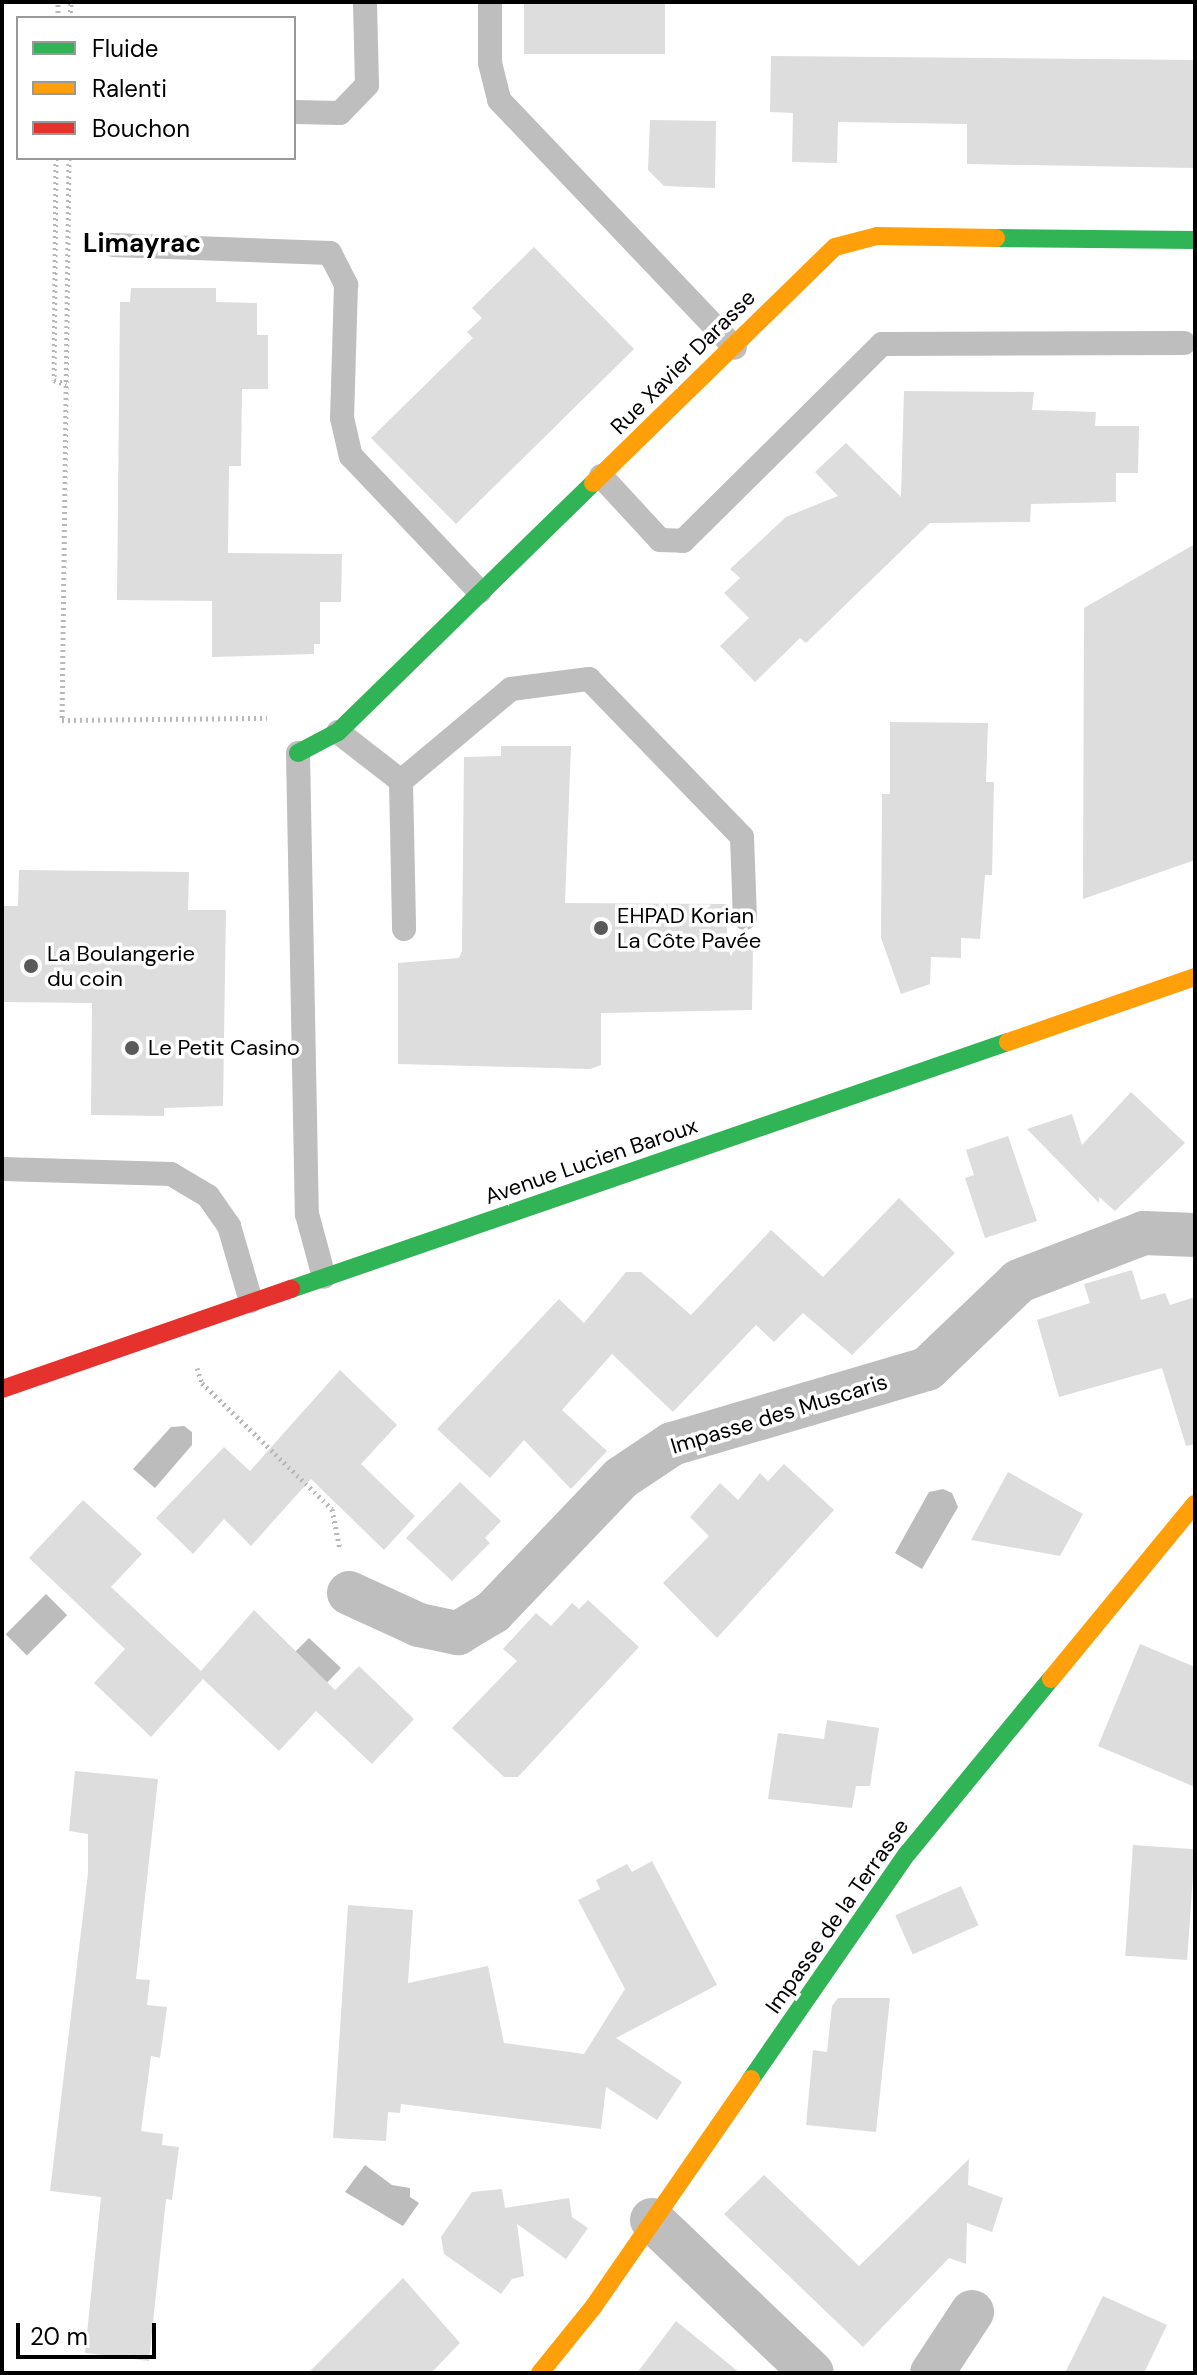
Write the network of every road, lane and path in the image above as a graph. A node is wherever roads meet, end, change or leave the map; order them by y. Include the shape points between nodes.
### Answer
1 (365, 2) edge
2 (490, 2) edge
3 (296, 112) edge
4 (56, 160) edge
5 (69, 160) edge
6 (1195, 240) edge
7 (113, 245) dead end
8 (1184, 343) dead end
9 (735, 348) junction
10 (66, 384) junction
11 (601, 476) junction
12 (480, 592) junction
13 (338, 732) junction
14 (298, 753) junction
15 (401, 781) junction
16 (745, 918) dead end
17 (404, 929) dead end
18 (1195, 977) edge
19 (2, 1169) edge
20 (1195, 1235) edge
21 (324, 1277) junction
22 (251, 1301) junction
23 (182, 1326) junction
24 (2, 1389) edge
25 (1195, 1504) edge
26 (349, 1593) joint
27 (652, 2220) junction
28 (972, 2312) dead end
29 (540, 2373) edge
30 (812, 2373) edge
31 (932, 2373) edge

1 - 3 lane via 367,85 340,113
2 - 9 lane via 490,63 499,100
4 - 10 path via 54,380
5 - 10 path
6 - 9 street, Rue Xavier Darasse via 877,236 835,247
7 - 12 lane via 330,253 346,285 342,418 351,456
8 - 11 lane via 882,344 683,541 660,540
9 - 11 street, Rue Xavier Darasse
10 - 14 path via 62,720 283,718
11 - 12 street, Rue Xavier Darasse
12 - 13 street, Rue Xavier Darasse
13 - 14 street, Rue Xavier Darasse
13 - 15 lane
14 - 21 lane via 307,1214
15 - 16 lane via 511,689 589,679 742,837
15 - 17 lane
18 - 21 street, Avenue Lucien Baroux
19 - 22 lane via 171,1174 208,1196 229,1226
20 - 26 street, Impasse des Muscaris via 1144,1233 1019,1281 927,1369 672,1444 621,1478 493,1612 458,1633 419,1625
21 - 22 street, Avenue Lucien Baroux
22 - 23 street, Avenue Lucien Baroux
23 - 24 street, Avenue Lucien Baroux
23 - 26 path via 202,1383 332,1509
25 - 27 street, Impasse de la Terrasse via 907,1854
27 - 29 street, Impasse de la Terrasse
27 - 30 street
28 - 31 street

